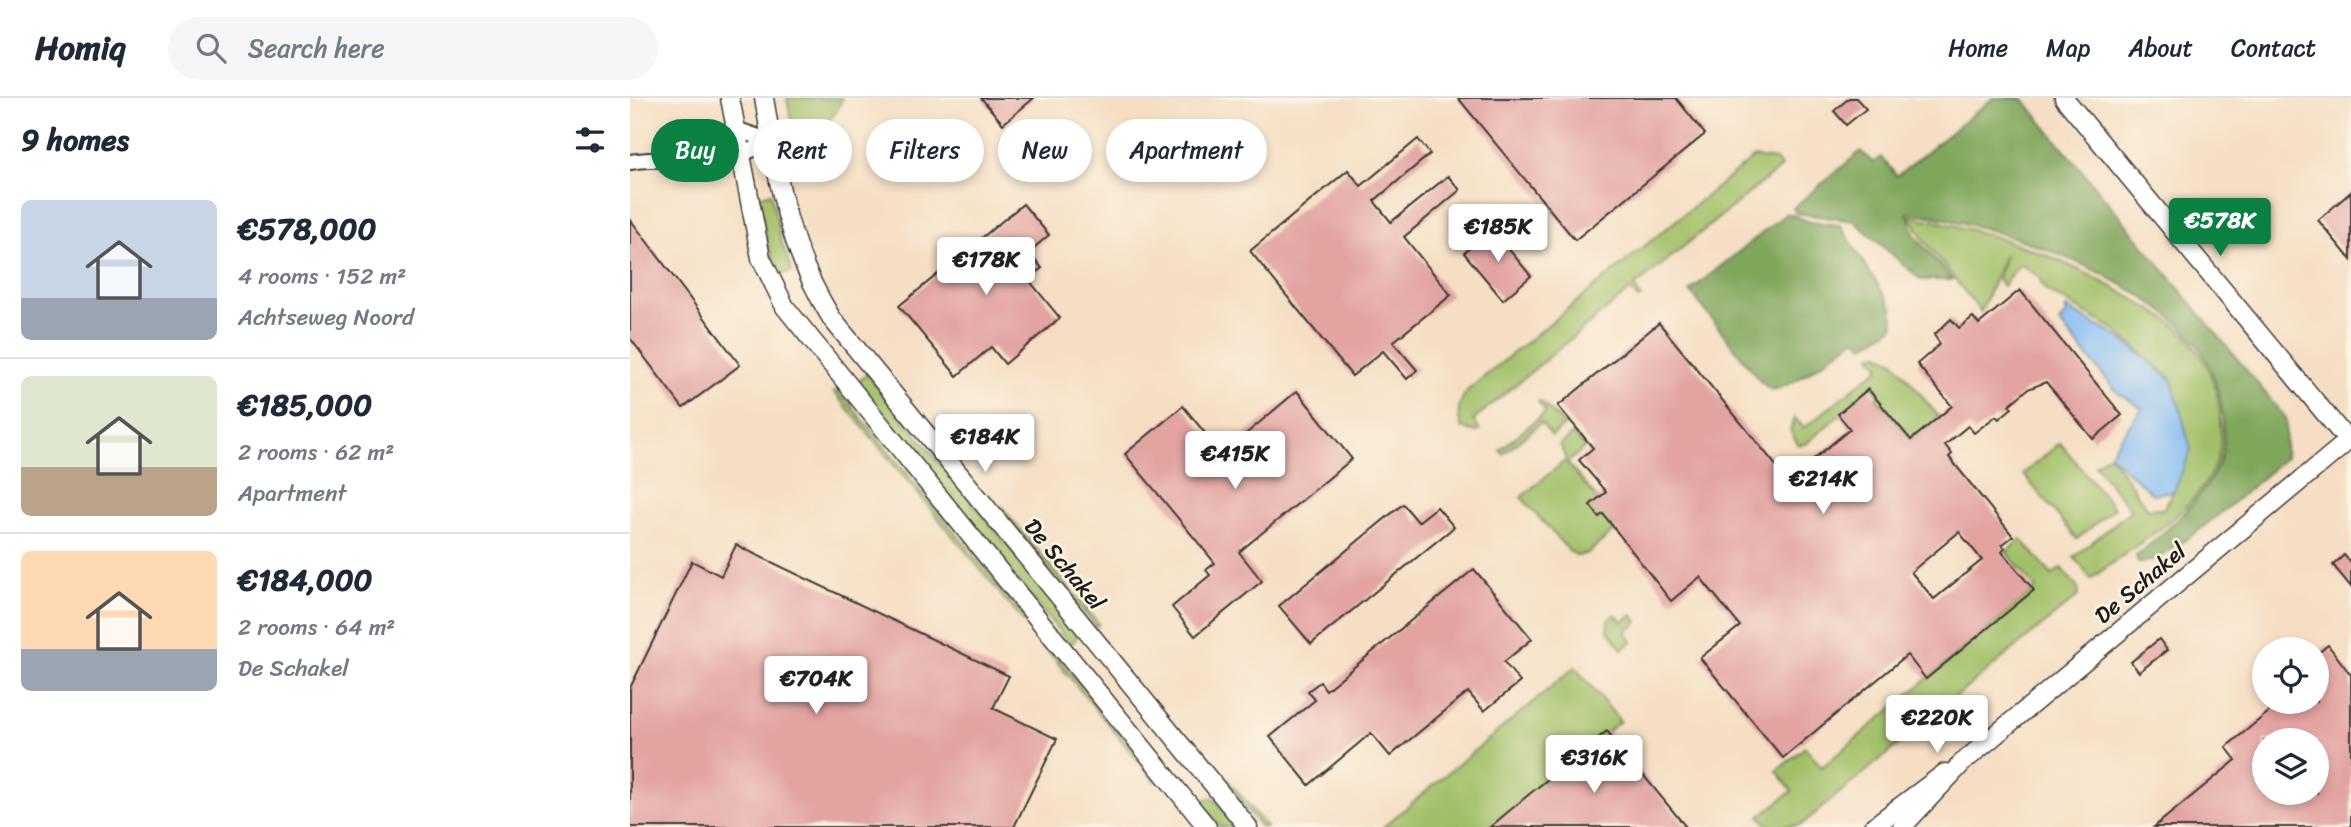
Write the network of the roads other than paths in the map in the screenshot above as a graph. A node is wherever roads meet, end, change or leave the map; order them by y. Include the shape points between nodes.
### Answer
1 (730, 98) edge
2 (764, 98) edge
3 (2064, 98) edge
4 (733, 119) edge
5 (767, 119) edge
6 (753, 149) edge
7 (739, 150) edge
8 (740, 155) junction
9 (651, 158) edge
10 (630, 162) edge
11 (780, 182) edge
12 (2349, 443) edge
13 (1963, 762) junction
14 (1207, 827) edge
15 (1248, 827) edge
16 (1873, 827) edge
17 (1902, 827) edge

1 - 4 street
2 - 5 street, De Schakel
3 - 12 street
6 - 8 street
7 - 8 street
8 - 14 street via 761,258 785,307
9 - 10 street
11 - 15 street, De Schakel via 791,234 811,285 832,319
12 - 13 street, De Schakel
13 - 16 street, De Schakel
13 - 17 street, De Schakel

